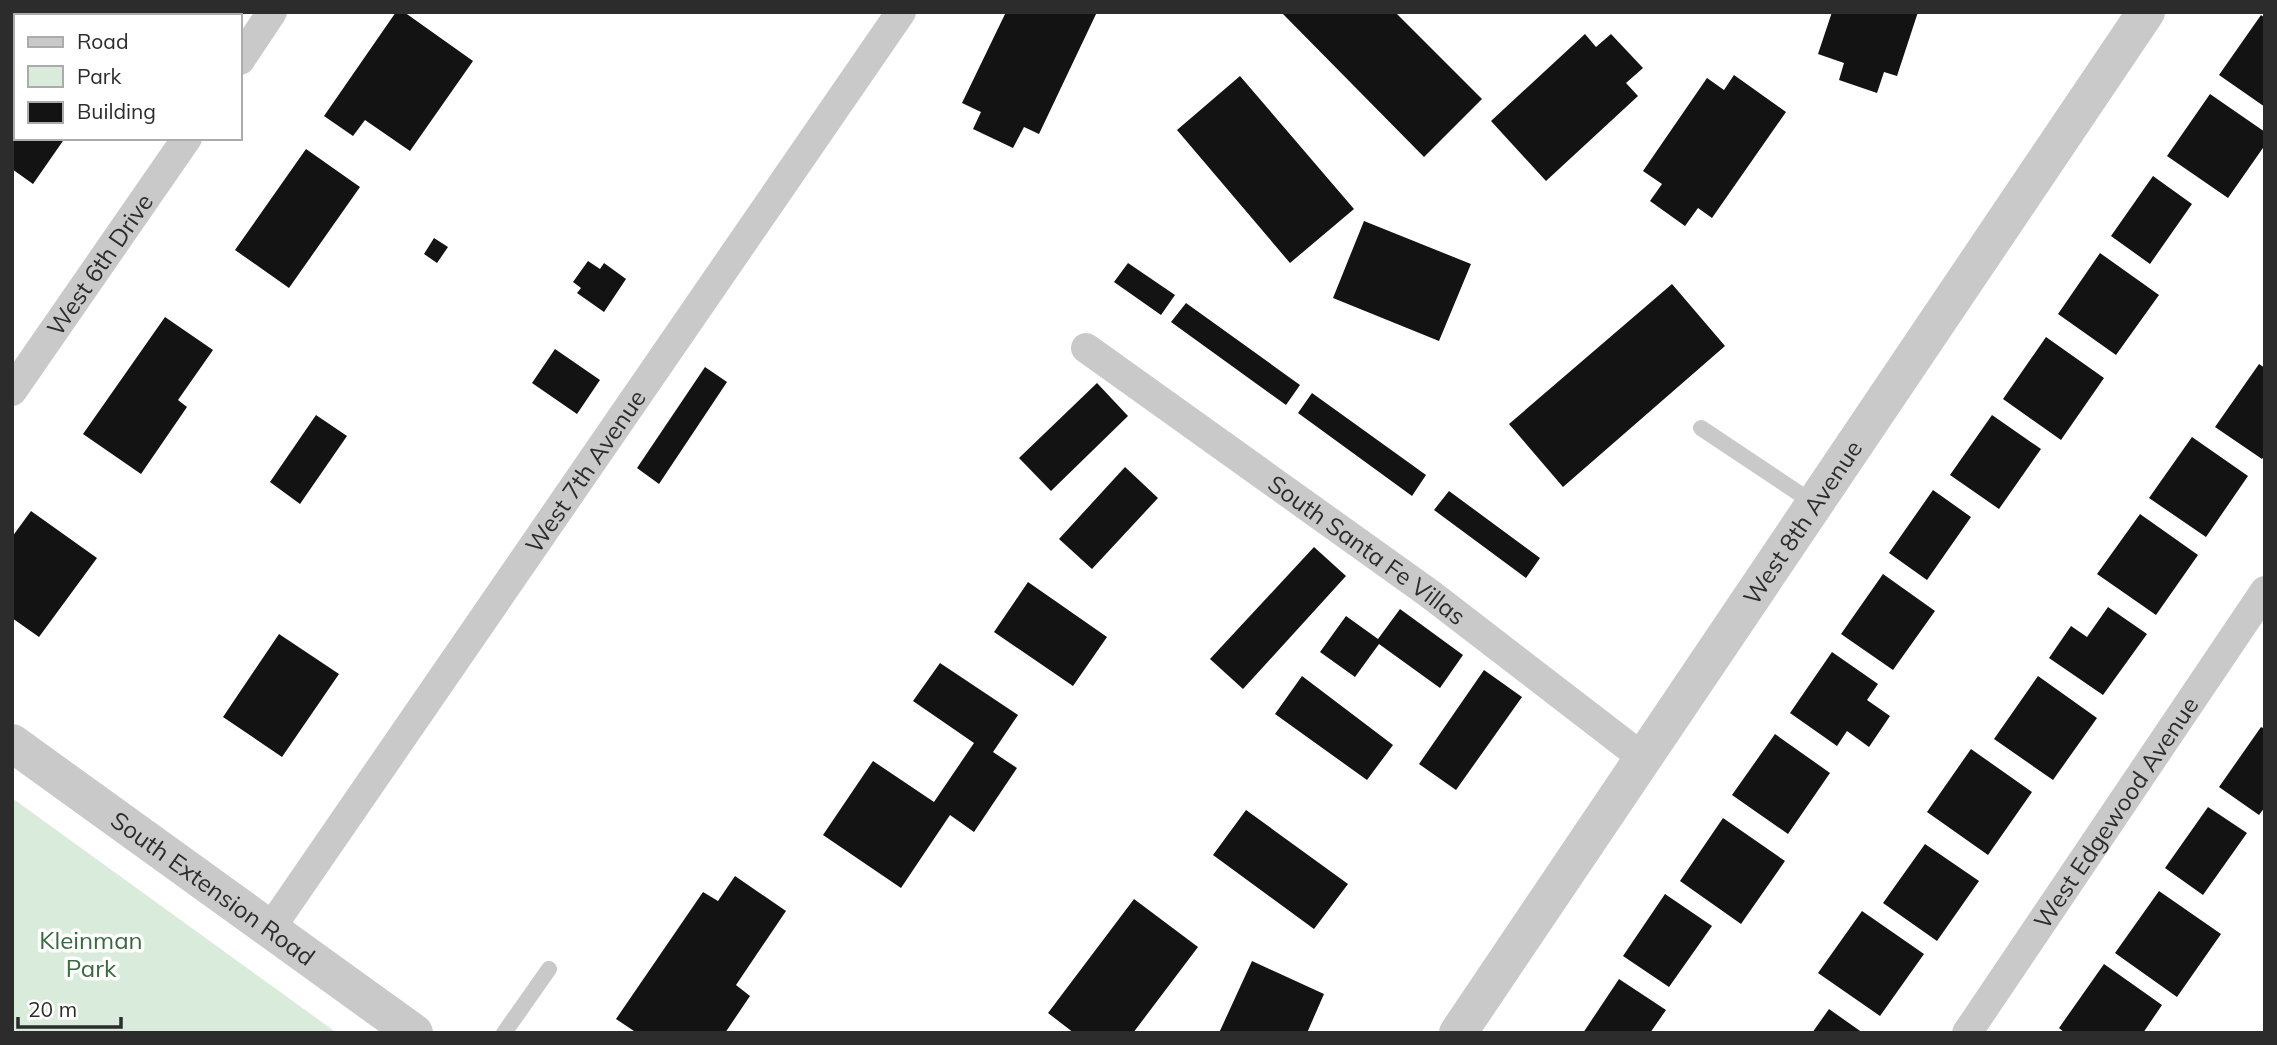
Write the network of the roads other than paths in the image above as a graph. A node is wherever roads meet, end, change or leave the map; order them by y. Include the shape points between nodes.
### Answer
1 (272, 12) edge
2 (901, 12) edge
3 (2146, 12) edge
4 (242, 57) edge
5 (186, 140) edge
6 (1086, 348) dead end
7 (12, 391) edge
8 (1701, 428) dead end
9 (1815, 504) junction
10 (2265, 591) edge
11 (12, 743) edge
12 (1643, 758) junction
13 (270, 929) junction
14 (549, 969) dead end
15 (414, 1033) edge
16 (503, 1033) edge
17 (1458, 1033) edge
18 (1967, 1033) edge

1 - 4 street
2 - 13 street, West 7th Avenue
3 - 9 street, West 8th Avenue
5 - 7 street, West 6th Drive
6 - 12 street, South Santa Fe Villas via 1430,594
8 - 9 lane
9 - 12 street, West 8th Avenue
10 - 18 street, West Edgewood Avenue
11 - 13 street, South Extension Road
12 - 17 street, West 8th Avenue
13 - 15 street, South Extension Road
14 - 16 lane

